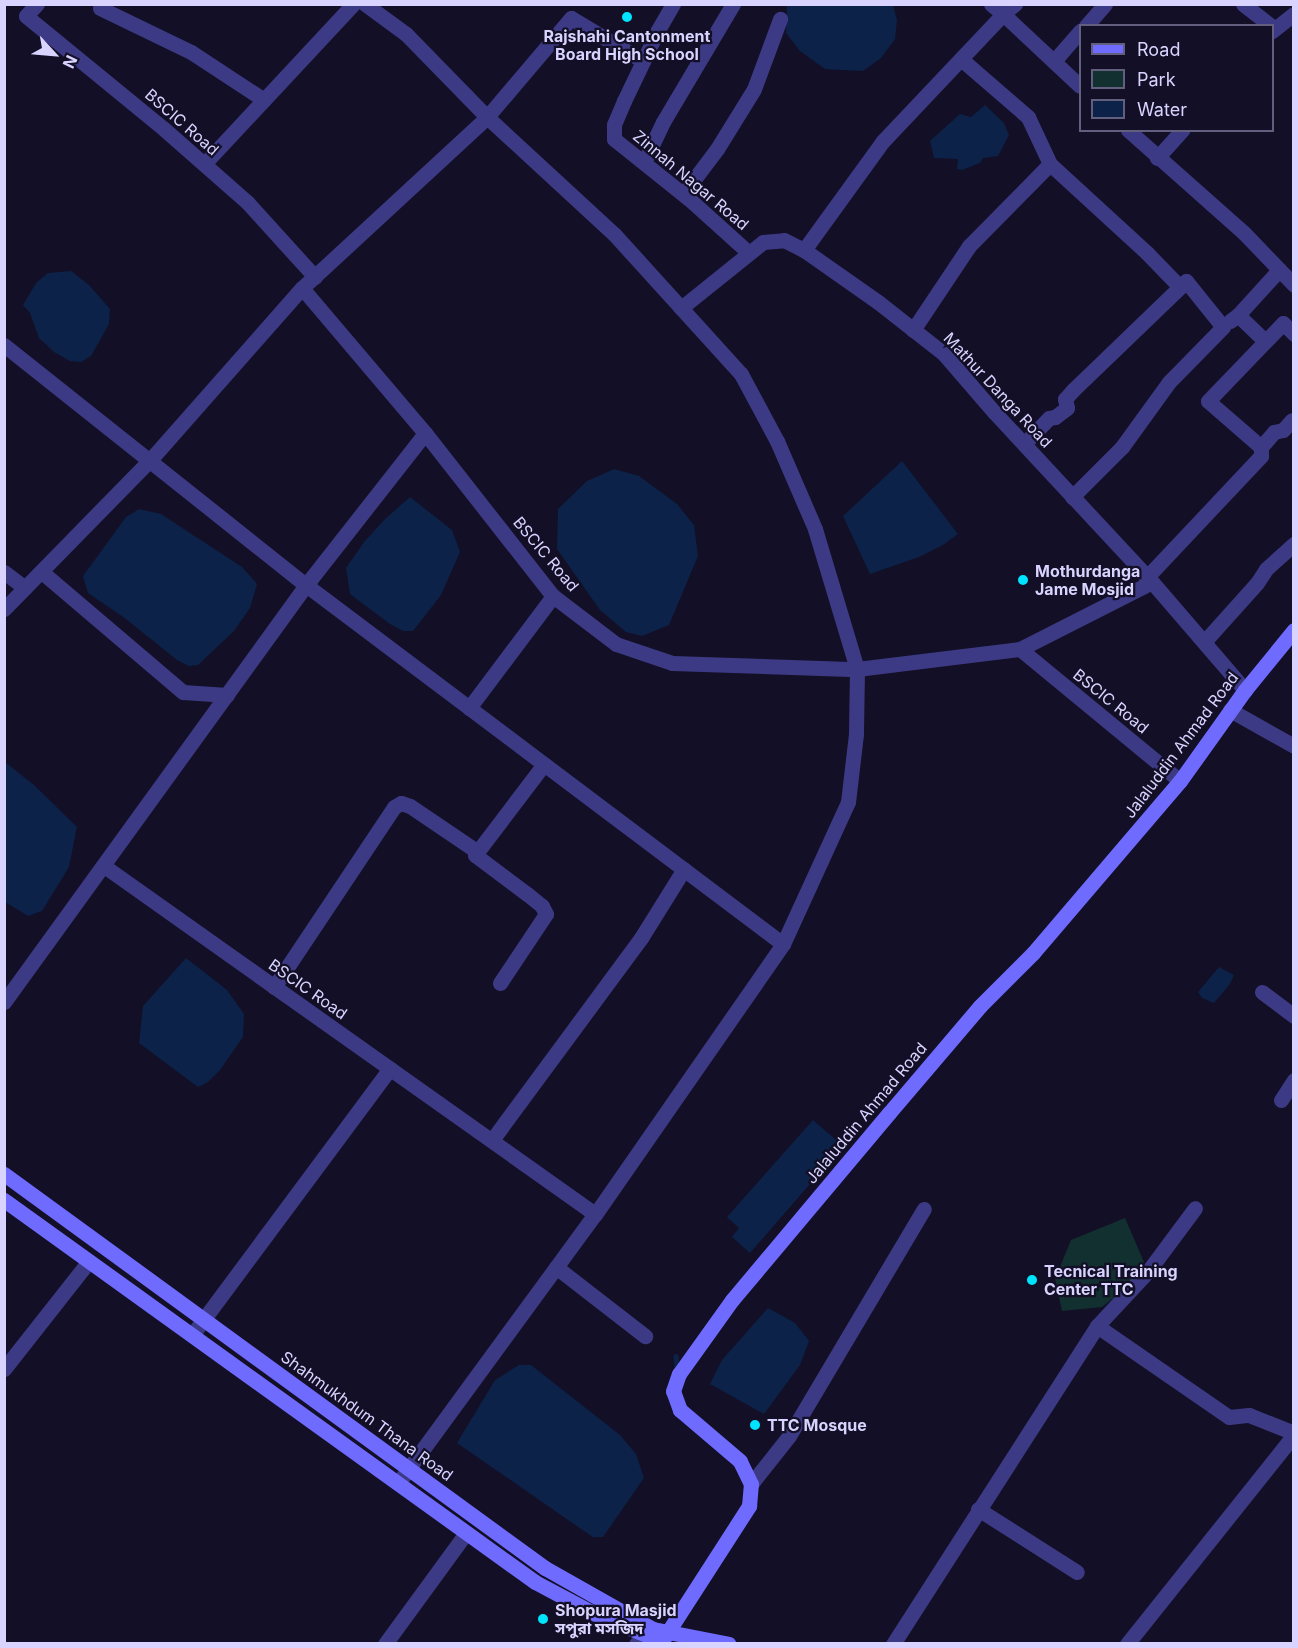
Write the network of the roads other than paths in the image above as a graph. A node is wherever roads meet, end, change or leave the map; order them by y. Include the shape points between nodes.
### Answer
1 (37, 4) edge
2 (353, 4) edge
3 (365, 4) edge
4 (673, 4) edge
5 (734, 4) edge
6 (1105, 4) edge
7 (1243, 4) edge
8 (100, 8) dead end
9 (1003, 8) edge
10 (1293, 14) edge
11 (780, 18) dead end
12 (1088, 24) edge
13 (1268, 24) edge
14 (1274, 27) edge
15 (1079, 32) edge
16 (961, 59) junction
17 (1054, 61) junction
18 (643, 62) junction
19 (1079, 85) edge
20 (264, 100) junction
21 (487, 117) junction
22 (1130, 132) edge
23 (1180, 132) edge
24 (1157, 158) junction
25 (644, 162) junction
26 (204, 164) junction
27 (1050, 164) junction
28 (683, 194) junction
29 (804, 250) junction
30 (748, 252) junction
31 (1279, 270) junction
32 (315, 277) junction
33 (1293, 285) edge
34 (1180, 287) junction
35 (302, 288) junction
36 (681, 308) junction
37 (1238, 315) junction
38 (1223, 327) junction
39 (913, 330) junction
40 (1293, 334) edge
41 (1264, 340) junction
42 (4, 345) edge
43 (1293, 420) edge
44 (425, 433) junction
45 (1024, 444) junction
46 (1261, 447) junction
47 (151, 459) junction
48 (1072, 496) junction
49 (1293, 544) edge
50 (4, 572) edge
51 (43, 573) junction
52 (1149, 580) junction
53 (306, 585) junction
54 (25, 588) junction
55 (554, 596) junction
56 (4, 609) edge
57 (1293, 630) edge
58 (1204, 642) junction
59 (1020, 649) junction
60 (857, 669) junction
61 (1245, 690) junction
62 (227, 695) junction
63 (469, 708) junction
64 (1230, 710) junction
65 (1293, 746) edge
66 (544, 764) junction
67 (1180, 781) junction
68 (478, 852) junction
69 (104, 866) junction
70 (684, 869) junction
71 (783, 944) junction
72 (500, 983) dead end
73 (274, 987) junction
74 (1262, 992) dead end
75 (4, 1002) edge
76 (1293, 1016) edge
77 (390, 1068) junction
78 (1293, 1080) edge
79 (1281, 1100) dead end
80 (492, 1140) junction
81 (4, 1174) edge
82 (4, 1200) edge
83 (1195, 1208) dead end
84 (924, 1209) dead end
85 (595, 1214) junction
86 (89, 1261) junction
87 (556, 1267) junction
88 (203, 1320) junction
89 (1097, 1326) junction
90 (192, 1335) junction
91 (645, 1336) dead end
92 (4, 1369) edge
93 (1293, 1434) edge
94 (408, 1469) junction
95 (398, 1483) junction
96 (751, 1484) junction
97 (978, 1509) junction
98 (466, 1533) junction
99 (1077, 1572) dead end
100 (655, 1637) edge
101 (385, 1644) edge
102 (729, 1644) edge
103 (893, 1644) edge
104 (1127, 1644) edge

1 - 26 street, BSCIC Road via 26,16
2 - 20 street
3 - 21 street via 406,34
4 - 18 street, Zinnah Nagar Road
5 - 25 street via 663,122
6 - 12 street
7 - 13 street
8 - 20 street via 191,52
9 - 16 street
9 - 17 street
10 - 14 street
11 - 28 street via 754,89
15 - 17 street
16 - 27 street via 1028,117
16 - 29 street via 883,141
17 - 19 street
18 - 21 street via 571,18
18 - 25 street, Zinnah Nagar Road via 617,117 614,139
20 - 26 street
21 - 32 street
21 - 36 street via 614,234
22 - 24 street
23 - 24 street
24 - 31 street via 1244,233
25 - 28 street, Zinnah Nagar Road
26 - 32 street, BSCIC Road via 247,202
27 - 34 street
27 - 39 street via 969,246
28 - 30 street, Zinnah Nagar Road
29 - 30 street, Mathur Danga Road via 784,240 763,242
29 - 39 street, Mathur Danga Road
30 - 36 street, Mathur Danga Road
31 - 33 street
31 - 37 street
32 - 35 street
34 - 38 street via 1186,281
34 - 45 street via 1073,390 1065,399 1066,408 1049,418
35 - 44 street, BSCIC Road
35 - 47 street
36 - 60 street via 741,374 777,441 815,529
37 - 38 street
37 - 41 street
38 - 48 street via 1169,382 1122,447
39 - 45 street, Mathur Danga Road via 944,354
40 - 41 street via 1283,323
41 - 46 street via 1208,401
42 - 47 street
43 - 46 street via 1283,430 1274,432
44 - 53 street
44 - 55 street, BSCIC Road
45 - 48 street, Mathur Danga Road
46 - 52 street, BSCIC Road via 1261,456
47 - 51 street
47 - 53 street
48 - 52 street, Mathur Danga Road
49 - 58 street via 1266,569
50 - 54 street
51 - 54 street
51 - 62 street via 183,692
52 - 58 street, Mathur Danga Road
52 - 59 street, BSCIC Road
53 - 62 street
53 - 63 street
54 - 56 street
55 - 60 street, BSCIC Road via 616,644 672,663
55 - 63 street
57 - 61 main road, Jalaluddin Ahmad Road
58 - 61 street, Mathur Danga Road
59 - 60 street, BSCIC Road
59 - 67 street, BSCIC Road
60 - 71 street via 856,734 848,802
61 - 64 main road, Jalaluddin Ahmad Road
62 - 69 street
63 - 66 street
64 - 65 street
64 - 67 main road, Jalaluddin Ahmad Road
66 - 68 street
66 - 70 street
67 - 96 main road, Jalaluddin Ahmad Road via 882,1122 732,1300 679,1374 673,1391 680,1410 740,1461
68 - 72 street via 475,855 542,906 546,915
68 - 73 street via 410,806 394,807
69 - 73 street, BSCIC Road
69 - 75 street
70 - 71 street
70 - 80 street via 641,938
71 - 85 street
73 - 77 street, BSCIC Road
74 - 76 street
77 - 80 street, BSCIC Road
77 - 88 street
78 - 79 street
80 - 85 street, BSCIC Road
81 - 88 main road, Shahmukhdum Thana Road
82 - 86 main road, Shahmukhdum Thana Road
83 - 89 street via 1149,1270
84 - 96 street via 789,1436
85 - 87 street
86 - 90 main road, Shahmukhdum Thana Road
86 - 92 street
87 - 91 street
87 - 94 street
88 - 90 street
88 - 94 main road, Shahmukhdum Thana Road
89 - 93 street via 1228,1417 1249,1415
89 - 97 street
90 - 95 main road, Shahmukhdum Thana Road
93 - 104 street
94 - 95 street
94 - 100 main road, Shahmukhdum Thana Road via 545,1568
95 - 98 main road, Shahmukhdum Thana Road
96 - 100 main road via 749,1506
97 - 99 street
97 - 103 street
98 - 100 main road, Shahmukhdum Thana Road via 535,1582 599,1616
98 - 101 street
100 - 102 main road, Shahmukhdum Thana Road

